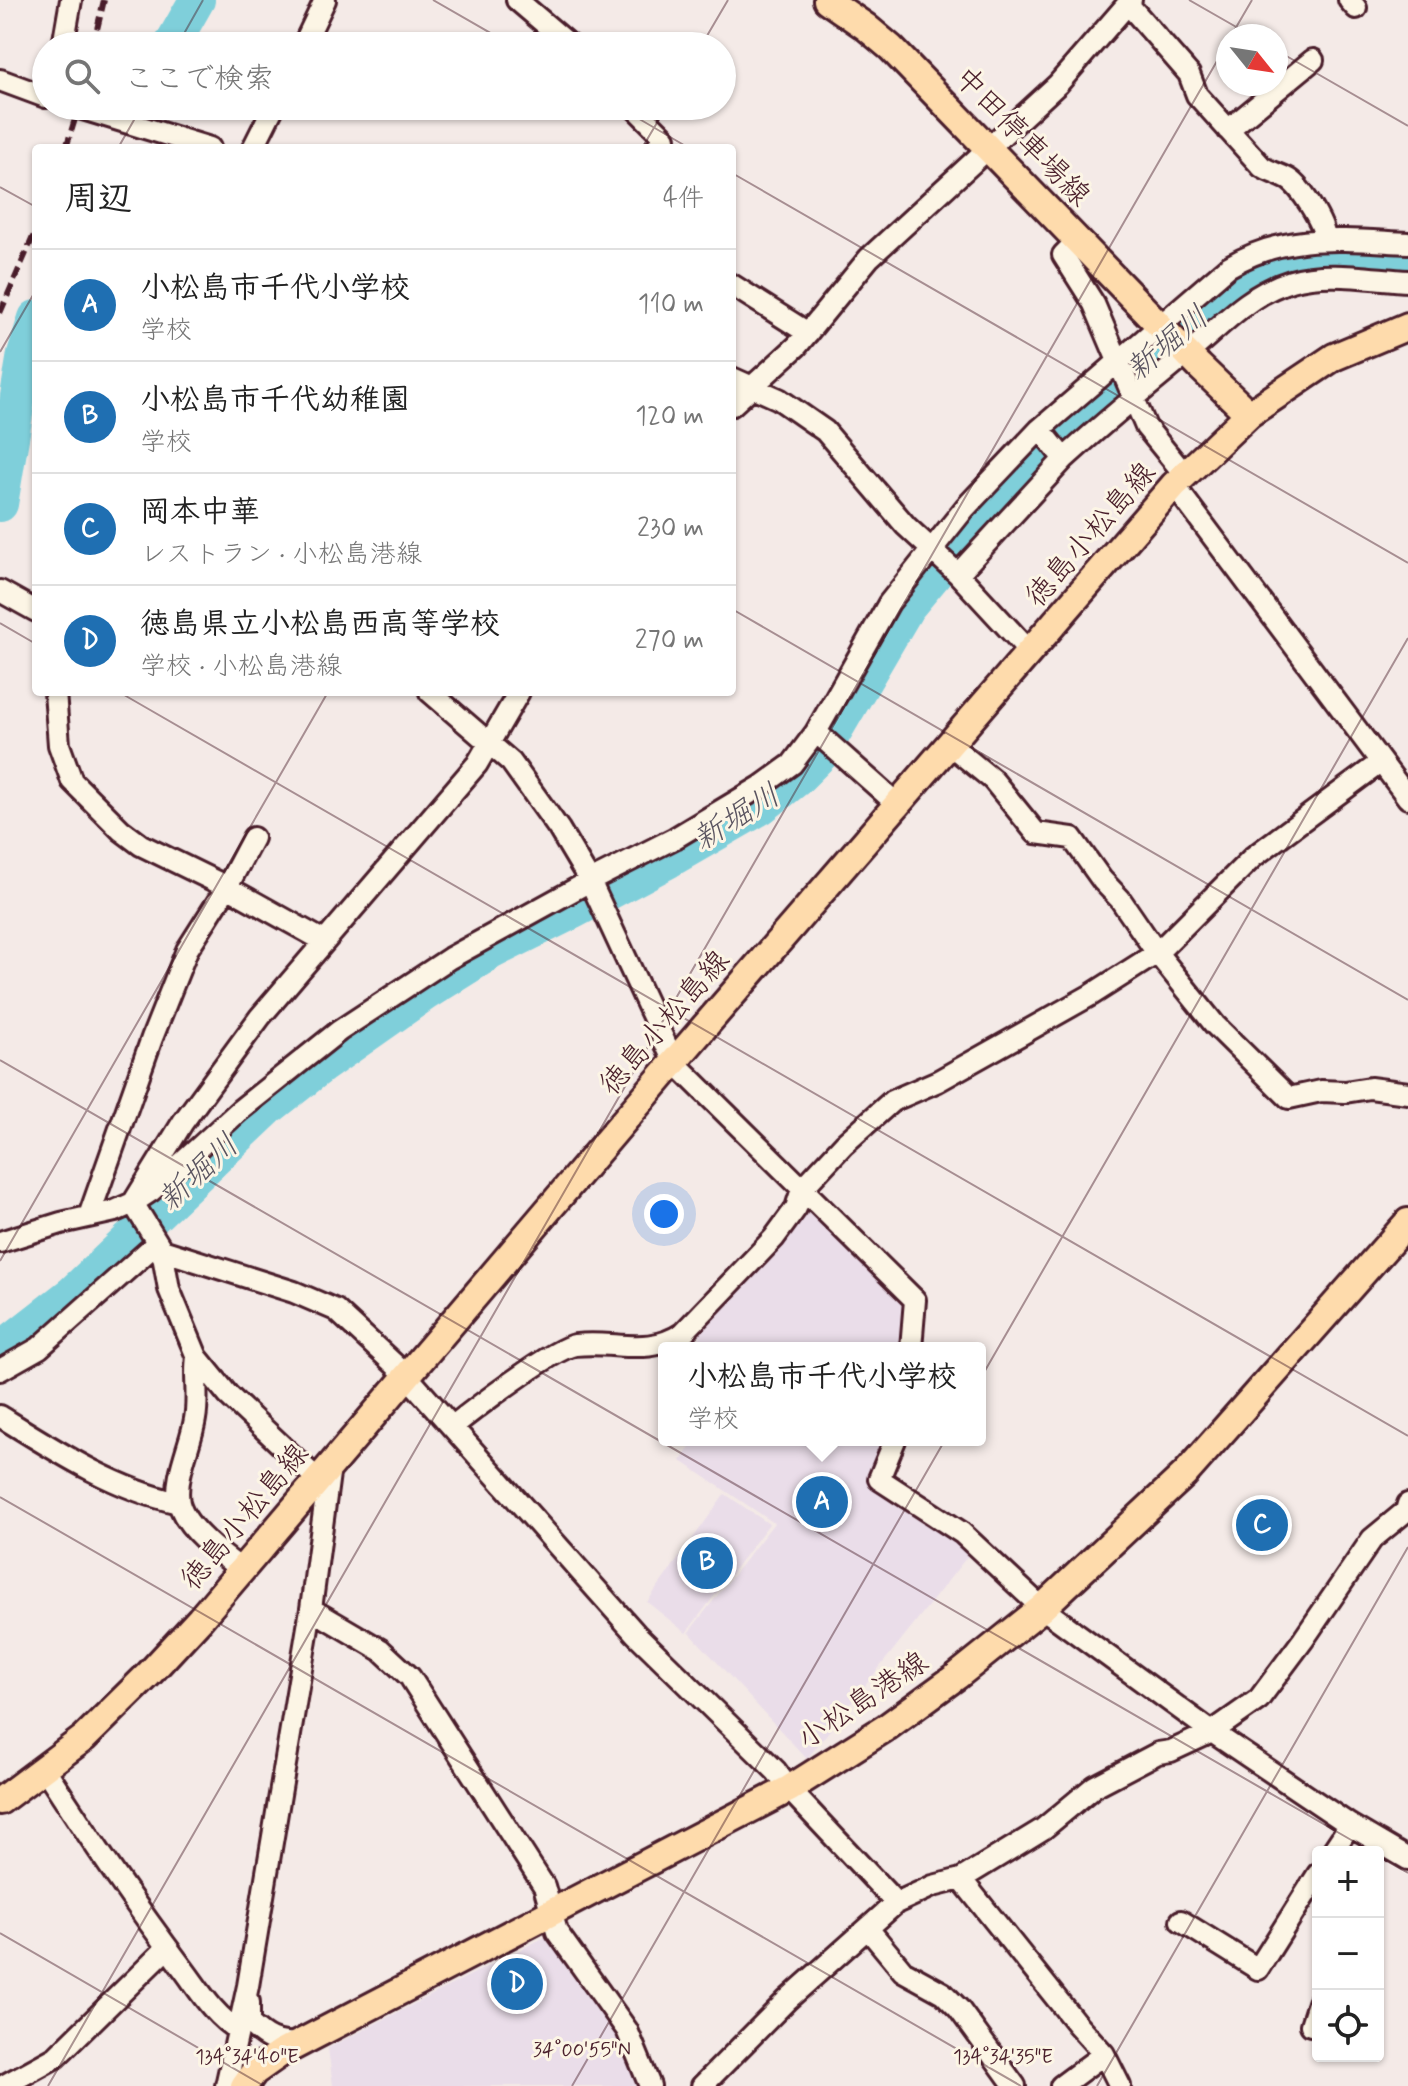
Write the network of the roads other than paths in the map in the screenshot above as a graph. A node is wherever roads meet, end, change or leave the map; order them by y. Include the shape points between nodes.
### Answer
1 (71, 0) edge
2 (325, 0) edge
3 (517, 0) edge
4 (827, 0) edge
5 (1130, 2) edge
6 (65, 32) edge
7 (310, 32) edge
8 (555, 32) edge
9 (1313, 60) dead end
10 (0, 80) edge
11 (32, 92) edge
12 (119, 120) edge
13 (267, 120) edge
14 (647, 120) edge
15 (1228, 130) junction
16 (197, 144) edge
17 (255, 144) edge
18 (660, 144) edge
19 (989, 149) junction
20 (1325, 239) junction
21 (1078, 240) junction
22 (1408, 243) edge
23 (1408, 281) edge
24 (736, 288) edge
25 (1408, 326) edge
26 (1162, 327) junction
27 (808, 333) junction
28 (1185, 351) junction
29 (1119, 367) junction
30 (736, 380) edge
31 (753, 387) junction
32 (1132, 394) junction
33 (736, 402) edge
34 (1249, 414) junction
35 (1042, 433) junction
36 (1062, 456) junction
37 (1180, 480) junction
38 (933, 552) junction
39 (955, 571) junction
40 (0, 591) edge
41 (32, 609) edge
42 (1031, 653) junction
43 (55, 696) edge
44 (435, 696) edge
45 (517, 696) edge
46 (819, 734) junction
47 (490, 742) junction
48 (949, 744) junction
49 (1381, 762) junction
50 (1408, 798) edge
51 (897, 804) junction
52 (253, 838) dead end
53 (590, 884) junction
54 (227, 887) junction
55 (324, 941) junction
56 (1157, 953) junction
57 (674, 1062) junction
58 (1408, 1093) edge
59 (802, 1189) junction
60 (135, 1208) junction
61 (89, 1216) junction
62 (1408, 1222) edge
63 (0, 1242) edge
64 (157, 1244) junction
65 (670, 1342) edge
66 (912, 1342) edge
67 (658, 1346) edge
68 (197, 1357) junction
69 (0, 1370) edge
70 (406, 1375) junction
71 (0, 1416) edge
72 (452, 1427) junction
73 (893, 1446) edge
74 (324, 1473) junction
75 (179, 1503) junction
76 (1407, 1509) edge
77 (242, 1570) junction
78 (1042, 1608) junction
79 (311, 1609) junction
80 (1212, 1732) junction
81 (45, 1769) junction
82 (789, 1789) junction
83 (0, 1801) edge
84 (1350, 1825) junction
85 (1336, 1846) edge
86 (1408, 1859) edge
87 (961, 1879) junction
88 (1312, 1884) edge
89 (896, 1903) junction
90 (552, 1911) junction
91 (1181, 1921) dead end
92 (869, 1930) junction
93 (167, 1948) junction
94 (248, 1986) junction
95 (1312, 2022) edge
96 (1311, 2025) dead end
97 (238, 2030) junction
98 (299, 2044) junction
99 (1104, 2054) junction
100 (3, 2086) edge
101 (226, 2086) edge
102 (244, 2086) edge
103 (650, 2086) edge
104 (702, 2086) edge
105 (1015, 2086) edge
106 (1061, 2086) edge
107 (1120, 2086) edge

1 - 6 street
2 - 7 street
3 - 8 street
4 - 19 main road, 中田停車場線 via 891,48
5 - 15 street
5 - 19 street via 1058,84
9 - 15 street
10 - 11 street
12 - 16 street
13 - 17 street
14 - 18 street via 665,138
15 - 20 street via 1262,167 1289,179 1318,217
19 - 21 main road, 中田停車場線
19 - 27 street via 869,258
20 - 22 street
20 - 26 street via 1295,241 1249,255 1228,267
21 - 26 main road, 中田停車場線
21 - 29 street via 1063,255 1094,304
23 - 28 street via 1293,280 1262,293
24 - 27 street
25 - 34 main road, 徳島小松島線 via 1334,357
26 - 28 main road, 中田停車場線
26 - 29 street
27 - 31 street
28 - 32 street
28 - 34 main road
29 - 32 street
29 - 35 street
30 - 31 street
31 - 33 street
31 - 38 street via 825,431
32 - 36 street
32 - 37 street
34 - 37 main road, 徳島小松島線
35 - 36 street
35 - 38 street
36 - 39 street
37 - 42 main road, 徳島小松島線
37 - 49 street
38 - 39 street
38 - 46 street via 889,603
39 - 42 street
40 - 41 street
42 - 48 main road, 徳島小松島線
43 - 54 street via 59,745 72,781 141,845
44 - 47 street
45 - 47 street
46 - 51 street
46 - 53 street via 792,764 760,787
47 - 53 street via 511,762 559,829
47 - 55 street
48 - 51 main road, 徳島小松島線
48 - 56 street via 993,780 1036,833 1072,838
49 - 50 street
49 - 56 street via 1253,857
51 - 57 main road, 徳島小松島線
52 - 54 street
53 - 57 street
53 - 60 street via 450,958 339,1031 240,1110
54 - 55 street
54 - 61 street via 187,950
55 - 60 street via 183,1122
56 - 58 street via 1215,1025 1289,1098 1370,1088
56 - 59 street via 938,1081 892,1101
57 - 59 street
57 - 70 main road, 徳島小松島線
59 - 65 street via 796,1208 774,1238
59 - 66 street via 915,1300
60 - 61 street
60 - 64 street
61 - 63 street
62 - 78 main road, 小松島港線 via 1185,1474
64 - 68 street
64 - 69 street via 39,1348
64 - 70 street via 336,1310
67 - 72 street via 572,1345
68 - 74 street via 228,1395
68 - 75 street via 196,1416
70 - 72 street
70 - 74 main road, 徳島小松島線
71 - 75 street via 98,1474
72 - 82 street via 636,1634
73 - 78 street via 879,1479 962,1533
74 - 77 main road, 徳島小松島線
74 - 79 street
75 - 77 street via 213,1549
76 - 80 street via 1372,1539 1259,1699
77 - 81 main road, 徳島小松島線 via 149,1674
78 - 80 street
78 - 82 main road, 小松島港線 via 887,1727
79 - 90 street via 381,1650 410,1677 544,1886
79 - 94 street
80 - 84 street
80 - 87 street via 1095,1786 1043,1829
81 - 83 main road, 徳島小松島線
81 - 93 street
82 - 89 street
82 - 90 main road, 小松島港線
84 - 85 street
84 - 86 street
87 - 89 street
87 - 99 street
88 - 91 street via 1258,1969
89 - 92 street
90 - 98 main road, 小松島港線
90 - 103 street via 557,1932 627,2030
92 - 104 street via 787,2000
92 - 105 street via 903,1971 943,1993 959,2009
93 - 97 street via 223,2021
93 - 100 street via 56,2057
94 - 97 street
94 - 98 street via 249,2023 276,2043
95 - 96 street
97 - 101 street
98 - 102 main road, 小松島港線 via 254,2072
99 - 106 street
99 - 107 street

